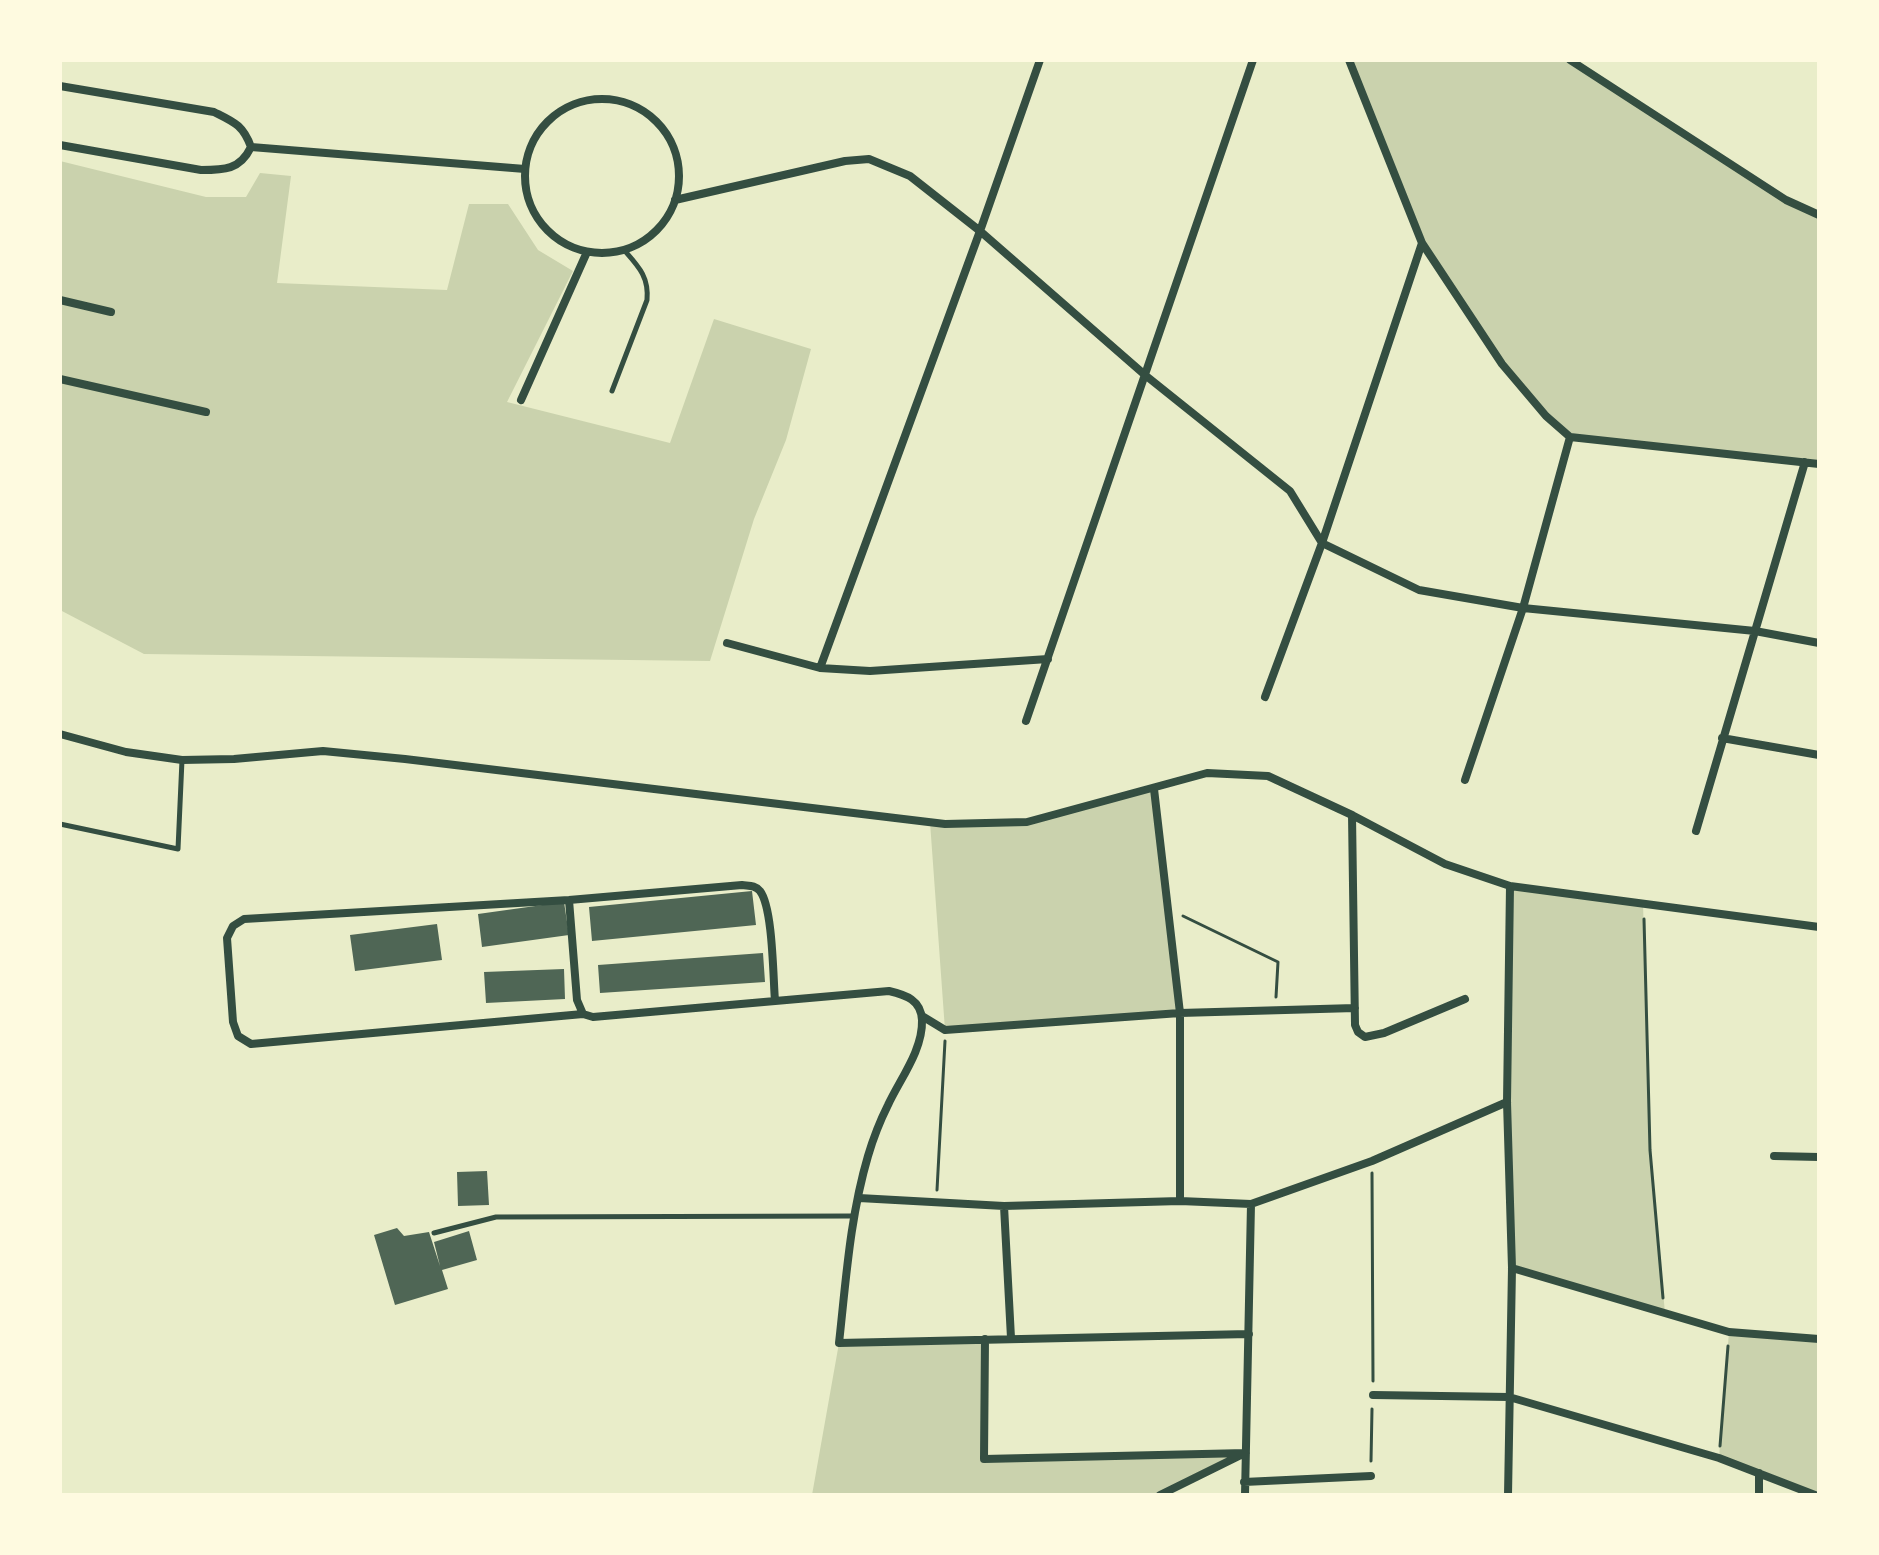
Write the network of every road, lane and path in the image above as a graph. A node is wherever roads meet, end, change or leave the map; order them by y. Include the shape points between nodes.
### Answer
1 (1040, 60) edge
2 (1253, 60) edge
3 (1349, 60) edge
4 (1570, 60) edge
5 (60, 86) edge
6 (60, 145) edge
7 (251, 147) junction
8 (525, 169) junction
9 (675, 200) junction
10 (1819, 215) edge
11 (980, 231) junction
12 (1422, 243) junction
13 (624, 250) junction
14 (587, 252) junction
15 (60, 300) edge
16 (111, 312) dead end
17 (1145, 375) junction
18 (60, 379) edge
19 (612, 391) dead end
20 (521, 400) dead end
21 (206, 412) dead end
22 (1570, 437) junction
23 (1805, 462) junction
24 (1819, 464) edge
25 (1322, 543) junction
26 (1523, 608) junction
27 (1755, 631) junction
28 (727, 643) dead end
29 (1819, 643) edge
30 (1048, 659) junction
31 (820, 668) junction
32 (1265, 697) dead end
33 (1026, 721) dead end
34 (60, 734) edge
35 (1722, 738) junction
36 (1819, 755) edge
37 (182, 760) junction
38 (1465, 780) dead end
39 (1154, 789) junction
40 (1352, 815) junction
41 (60, 824) edge
42 (1696, 831) dead end
43 (1510, 886) junction
44 (569, 900) junction
45 (1643, 903) junction
46 (1166, 908) junction
47 (1819, 927) edge
48 (1465, 999) dead end
49 (775, 1001) junction
50 (1355, 1008) junction
51 (1275, 1009) junction
52 (1180, 1013) junction
53 (583, 1014) junction
54 (922, 1016) junction
55 (945, 1030) junction
56 (1507, 1102) junction
57 (1774, 1156) dead end
58 (1819, 1157) edge
59 (1372, 1161) junction
60 (859, 1198) junction
61 (1180, 1201) junction
62 (937, 1203) junction
63 (1251, 1204) junction
64 (1004, 1206) junction
65 (853, 1216) junction
66 (434, 1233) dead end
67 (1512, 1268) junction
68 (1665, 1313) junction
69 (1729, 1332) junction
70 (1249, 1334) junction
71 (1011, 1338) junction
72 (985, 1339) junction
73 (1819, 1339) edge
74 (1373, 1395) junction
75 (1509, 1397) junction
76 (1246, 1453) junction
77 (1719, 1458) junction
78 (1759, 1473) junction
79 (1371, 1476) joint
80 (1244, 1482) junction
81 (1160, 1495) edge
82 (1245, 1495) edge
83 (1508, 1495) edge
84 (1759, 1495) edge
85 (1815, 1495) edge

1 - 11 street
2 - 17 street
3 - 12 street
4 - 10 street via 1786,200
5 - 7 street via 214,112 245,132
6 - 7 street via 201,170 235,167
7 - 8 street
8 - 9 street via 535,136 559,112 591,100 625,103 655,120 674,149
8 - 14 street via 531,206 540,222 562,241
9 - 11 street via 869,159 910,176
9 - 13 street via 656,231
11 - 17 street
11 - 31 street
12 - 22 street via 1502,364
12 - 25 street
13 - 14 street
13 - 19 lane via 648,285 647,300
14 - 20 street
15 - 16 street
17 - 25 street via 1290,491
17 - 30 street
18 - 21 street
22 - 23 street
22 - 26 street
23 - 24 street
23 - 27 street
25 - 26 street via 1419,590
25 - 32 street
26 - 27 street
26 - 38 street
27 - 29 street
27 - 35 street
28 - 31 street
30 - 31 street via 885,671
30 - 33 street
34 - 37 street
35 - 36 street
35 - 42 street
37 - 39 street via 323,751 945,824 1027,822
37 - 41 lane via 178,849
39 - 40 street via 1207,773 1268,776
39 - 46 street
40 - 43 street via 1445,864
40 - 50 street
43 - 45 street
43 - 56 street
44 - 49 street via 754,886 768,912
44 - 53 street via 574,977
44 - 53 street via 244,919 227,938 233,1022 238,1036 251,1044
45 - 47 street
45 - 68 path via 1650,1150
46 - 51 path via 1278,962
46 - 52 street
48 - 50 street via 1365,1037 1355,1025
49 - 53 street
49 - 54 street via 889,991 910,996
50 - 51 street
51 - 52 street
52 - 55 street
52 - 61 street
54 - 55 street
54 - 60 street via 921,1035 868,1156
55 - 62 path
56 - 59 street
56 - 67 street
57 - 58 street
59 - 63 street
59 - 74 path
60 - 62 street
60 - 65 street
61 - 63 street
61 - 64 street
62 - 64 street
63 - 70 street
64 - 71 street
65 - 66 lane via 496,1217
65 - 72 street via 839,1343
67 - 68 street
67 - 75 street
68 - 69 street
69 - 73 street
69 - 77 path
70 - 71 street
70 - 76 street
71 - 72 street
72 - 76 street via 984,1459
74 - 75 street
74 - 79 path
75 - 77 street
75 - 83 street
76 - 80 street
76 - 81 street
77 - 78 street
78 - 84 street
78 - 85 street
79 - 80 street
80 - 82 street

